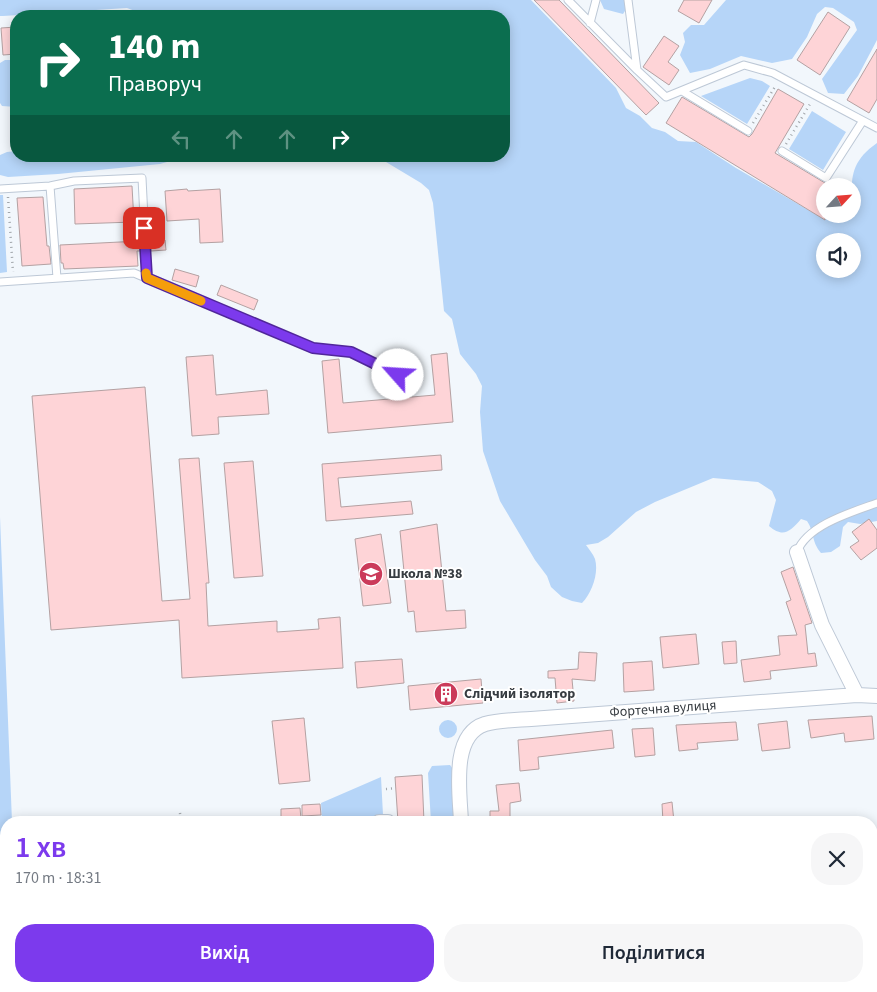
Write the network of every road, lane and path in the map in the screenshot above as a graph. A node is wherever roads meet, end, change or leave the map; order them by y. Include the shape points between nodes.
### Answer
1 (568, 0) edge
2 (596, 0) edge
3 (628, 0) edge
4 (590, 22) junction
5 (637, 70) junction
6 (781, 77) junction
7 (682, 91) junction
8 (814, 96) junction
9 (862, 122) junction
10 (877, 128) edge
11 (748, 131) joint
12 (782, 151) joint
13 (50, 186) junction
14 (4, 188) edge
15 (57, 278) junction
16 (147, 278) junction
17 (14, 281) junction
18 (0, 282) edge
19 (398, 375) dead end
20 (877, 504) edge
21 (797, 552) joint
22 (857, 695) junction
23 (877, 696) edge
24 (396, 788) dead end
25 (386, 789) dead end
26 (180, 813) dead end
27 (180, 816) edge
28 (462, 816) edge

1 - 4 lane
2 - 4 lane
3 - 5 lane
4 - 5 lane
5 - 7 lane via 666,97
6 - 7 lane via 744,65
6 - 8 lane
6 - 11 path
7 - 11 lane
8 - 9 lane
8 - 12 path
9 - 10 lane
9 - 12 lane via 826,178
13 - 14 lane
13 - 15 lane
13 - 16 lane via 74,181 142,178
14 - 17 path
15 - 16 lane via 134,273
15 - 17 lane
16 - 19 lane via 313,348 351,352
17 - 18 lane
20 - 21 lane via 840,517 808,535
21 - 22 street via 822,625
22 - 23 street, Фортечна вулиця
22 - 28 street, Фортечна вулиця via 483,725 474,729 461,750
24 - 25 path
26 - 27 path

